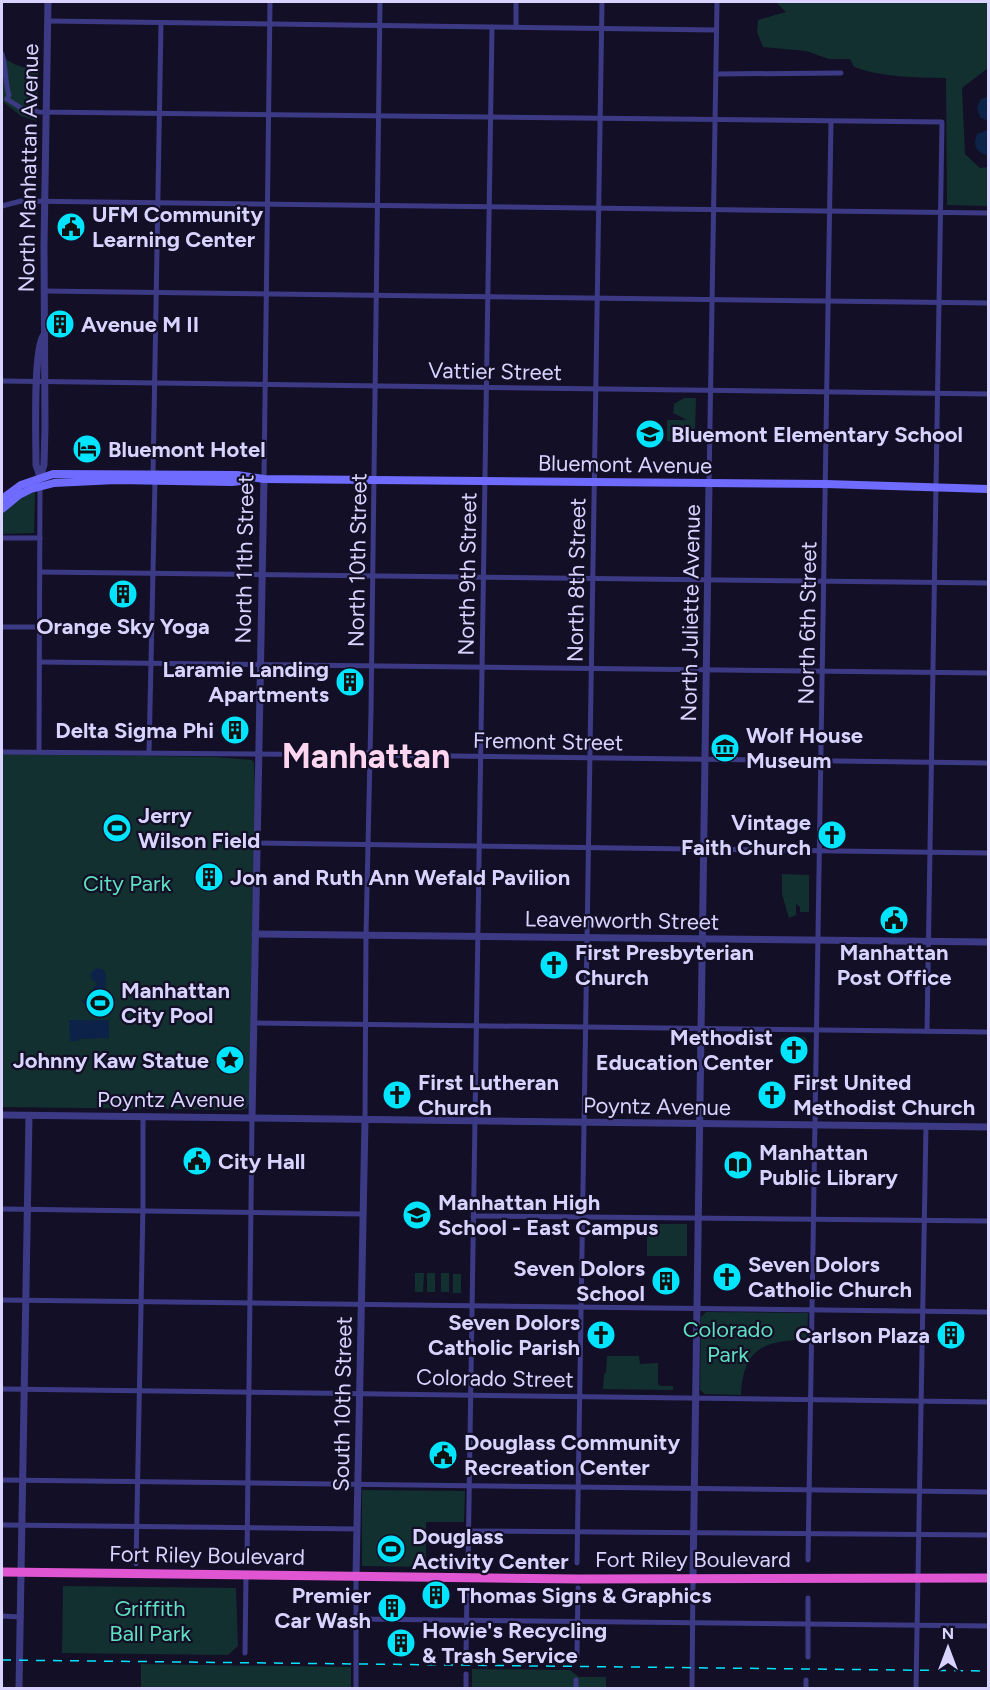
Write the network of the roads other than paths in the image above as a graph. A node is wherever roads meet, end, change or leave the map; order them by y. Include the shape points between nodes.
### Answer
1 (48, 2) edge
2 (270, 2) edge
3 (380, 2) edge
4 (516, 2) edge
5 (602, 2) edge
6 (717, 2) edge
7 (48, 21) junction
8 (160, 23) junction
9 (270, 24) junction
10 (380, 26) junction
11 (492, 27) junction
12 (516, 27) junction
13 (602, 29) junction
14 (716, 30) junction
15 (2, 54) edge
16 (841, 73) dead end
17 (716, 74) junction
18 (4, 87) edge
19 (4, 100) edge
20 (46, 111) junction
21 (159, 113) junction
22 (268, 114) junction
23 (378, 115) junction
24 (490, 117) junction
25 (600, 118) junction
26 (716, 120) junction
27 (831, 121) junction
28 (44, 201) junction
29 (158, 203) junction
30 (267, 204) junction
31 (378, 205) junction
32 (2, 206) edge
33 (489, 207) junction
34 (599, 208) junction
35 (714, 209) junction
36 (830, 211) junction
37 (940, 212) junction
38 (988, 213) edge
39 (44, 291) junction
40 (156, 293) junction
41 (266, 294) junction
42 (376, 296) junction
43 (488, 297) junction
44 (597, 298) junction
45 (712, 300) junction
46 (828, 301) junction
47 (939, 302) junction
48 (988, 303) edge
49 (2, 381) edge
50 (41, 382) junction
51 (155, 383) junction
52 (265, 384) junction
53 (375, 386) junction
54 (486, 387) junction
55 (596, 388) junction
56 (711, 390) junction
57 (827, 392) junction
58 (937, 393) junction
59 (988, 394) edge
60 (153, 478) junction
61 (264, 478) junction
62 (374, 480) junction
63 (40, 481) junction
64 (485, 481) junction
65 (594, 482) junction
66 (710, 484) junction
67 (826, 484) junction
68 (936, 487) junction
69 (987, 488) edge
70 (2, 499) edge
71 (2, 509) edge
72 (2, 538) edge
73 (40, 538) junction
74 (40, 572) junction
75 (152, 573) junction
76 (262, 574) junction
77 (373, 576) junction
78 (483, 577) junction
79 (593, 578) junction
80 (708, 580) junction
81 (824, 581) junction
82 (934, 582) junction
83 (988, 583) edge
84 (2, 627) edge
85 (40, 627) junction
86 (40, 662) junction
87 (150, 663) junction
88 (260, 664) junction
89 (372, 666) junction
90 (482, 667) junction
91 (591, 669) junction
92 (707, 670) junction
93 (822, 671) junction
94 (933, 673) junction
95 (988, 673) edge
96 (2, 752) edge
97 (39, 752) junction
98 (369, 752) junction
99 (149, 753) junction
100 (259, 754) junction
101 (480, 757) junction
102 (590, 758) junction
103 (706, 759) junction
104 (821, 761) junction
105 (931, 762) junction
106 (988, 763) edge
107 (257, 843) junction
108 (368, 845) junction
109 (478, 846) junction
110 (589, 848) junction
111 (704, 849) junction
112 (819, 850) junction
113 (930, 852) junction
114 (988, 853) edge
115 (255, 934) junction
116 (366, 935) junction
117 (476, 936) junction
118 (587, 937) junction
119 (703, 939) junction
120 (819, 941) junction
121 (928, 942) junction
122 (988, 942) edge
123 (255, 1023) junction
124 (365, 1024) junction
125 (476, 1026) junction
126 (586, 1027) junction
127 (702, 1028) junction
128 (816, 1030) junction
129 (927, 1031) junction
130 (988, 1032) edge
131 (2, 1116) edge
132 (29, 1116) junction
133 (143, 1117) junction
134 (252, 1118) junction
135 (365, 1120) junction
136 (475, 1121) junction
137 (585, 1123) junction
138 (700, 1124) junction
139 (815, 1125) junction
140 (926, 1126) junction
141 (988, 1127) edge
142 (2, 1209) edge
143 (27, 1209) junction
144 (143, 1210) junction
145 (252, 1212) junction
146 (363, 1214) junction
147 (473, 1216) junction
148 (583, 1217) junction
149 (699, 1218) junction
150 (814, 1219) junction
151 (924, 1220) junction
152 (988, 1221) edge
153 (2, 1300) edge
154 (26, 1300) junction
155 (141, 1302) junction
156 (250, 1303) junction
157 (362, 1304) junction
158 (472, 1306) junction
159 (582, 1307) junction
160 (697, 1308) junction
161 (811, 1310) junction
162 (923, 1311) junction
163 (988, 1312) edge
164 (2, 1389) edge
165 (24, 1389) junction
166 (139, 1391) junction
167 (250, 1393) junction
168 (360, 1393) junction
169 (470, 1395) junction
170 (580, 1396) junction
171 (696, 1398) junction
172 (810, 1399) junction
173 (921, 1401) junction
174 (988, 1402) edge
175 (2, 1480) edge
176 (23, 1480) junction
177 (138, 1481) junction
178 (248, 1483) junction
179 (358, 1484) junction
180 (469, 1485) junction
181 (579, 1488) junction
182 (694, 1488) junction
183 (809, 1490) junction
184 (919, 1491) junction
185 (988, 1492) edge
186 (2, 1525) edge
187 (22, 1525) junction
188 (137, 1526) junction
189 (248, 1527) junction
190 (357, 1528) junction
191 (468, 1531) junction
192 (578, 1531) junction
193 (694, 1533) junction
194 (808, 1533) junction
195 (918, 1535) junction
196 (988, 1536) edge
197 (247, 1559) dead end
198 (807, 1560) dead end
199 (577, 1563) dead end
200 (136, 1564) dead end
201 (468, 1568) dead end
202 (2, 1572) edge
203 (21, 1572) junction
204 (246, 1576) junction
205 (356, 1577) junction
206 (918, 1577) junction
207 (988, 1578) edge
208 (693, 1579) junction
209 (467, 1587) dead end
210 (578, 1588) dead end
211 (808, 1598) dead end
212 (2, 1616) edge
213 (21, 1617) junction
214 (356, 1619) junction
215 (467, 1620) junction
216 (578, 1621) junction
217 (692, 1623) junction
218 (808, 1624) junction
219 (918, 1625) junction
220 (988, 1626) edge
221 (246, 1653) dead end
222 (466, 1656) dead end
223 (577, 1656) dead end
224 (808, 1657) dead end
225 (466, 1674) dead end
226 (576, 1680) dead end
227 (806, 1680) dead end
228 (19, 1689) edge
229 (356, 1689) edge
230 (466, 1689) edge
231 (576, 1689) edge
232 (692, 1689) edge
233 (806, 1689) edge
234 (916, 1689) edge

1 - 7 street, North Manhattan Avenue
2 - 9 street, North 11th Street
3 - 10 street, North 10th Street
4 - 12 street
5 - 13 street, North 8th Street
6 - 14 street, North Juliette Avenue
7 - 8 street
7 - 20 street, North Manhattan Avenue
8 - 9 street
8 - 21 street
9 - 10 street
9 - 22 street, North 11th Street
10 - 11 street
10 - 23 street, North 10th Street
11 - 12 street
11 - 24 street, North 9th Street
12 - 13 street
13 - 14 street
13 - 25 street, North 8th Street
14 - 17 street, North Juliette Avenue
15 - 18 street
16 - 17 street
17 - 26 street, North Juliette Avenue
18 - 19 street via 9,92
19 - 20 street via 28,111
20 - 21 street
20 - 28 street, North Manhattan Avenue
21 - 22 street
21 - 29 street
22 - 23 street
22 - 30 street, North 11th Street
23 - 24 street
23 - 31 street, North 10th Street
24 - 25 street
24 - 33 street, North 9th Street
25 - 26 street
25 - 34 street, North 8th Street
26 - 27 street
26 - 35 street, North Juliette Avenue
27 - 36 street, North 6th Street
27 - 37 street via 942,122
28 - 29 street
28 - 32 street
28 - 39 street, North Manhattan Avenue
29 - 30 street
29 - 40 street
30 - 31 street
30 - 41 street, North 11th Street
31 - 33 street
31 - 42 street, North 10th Street
33 - 34 street
33 - 43 street, North 9th Street
34 - 35 street
34 - 44 street, North 8th Street
35 - 36 street
35 - 45 street, North Juliette Avenue
36 - 37 street
36 - 46 street, North 6th Street
37 - 38 street
37 - 47 street
39 - 40 street
39 - 50 street, North Manhattan Avenue
40 - 41 street
40 - 51 street
41 - 42 street
41 - 52 street, North 11th Street
42 - 43 street
42 - 53 street, North 10th Street
43 - 44 street
43 - 54 street, North 9th Street
44 - 45 street
44 - 55 street, North 8th Street
45 - 46 street
45 - 56 street, North Juliette Avenue
46 - 47 street
46 - 57 street, North 6th Street
47 - 48 street
47 - 58 street
49 - 50 street, Vattier Street
50 - 51 street, Vattier Street
50 - 63 street, North Manhattan Avenue via 44,465
51 - 52 street, Vattier Street
51 - 60 street
52 - 53 street, Vattier Street
52 - 61 street, North 11th Street
53 - 54 street, Vattier Street
53 - 62 street, North 10th Street
54 - 55 street, Vattier Street
54 - 64 street, North 9th Street
55 - 56 street, Vattier Street
55 - 65 street, North 8th Street
56 - 57 street, Vattier Street
56 - 66 street, North Juliette Avenue
57 - 58 street, Vattier Street
57 - 67 street, North 6th Street
58 - 59 street, Vattier Street
58 - 68 street
60 - 61 main road, Bluemont Avenue
60 - 61 main road, Bluemont Avenue via 236,482
60 - 63 main road, Bluemont Avenue
60 - 75 street
61 - 62 main road, Bluemont Avenue
61 - 76 street, North 11th Street
62 - 64 main road, Bluemont Avenue
62 - 77 street, North 10th Street
63 - 70 main road via 21,485
63 - 71 main road
63 - 73 street, North Manhattan Avenue
64 - 65 main road, Bluemont Avenue
64 - 78 street, North 9th Street
65 - 66 main road, Bluemont Avenue
65 - 79 street, North 8th Street
66 - 67 main road, Bluemont Avenue
66 - 80 street, North Juliette Avenue
67 - 68 main road, Bluemont Avenue
67 - 81 street, North 6th Street
68 - 69 main road, Bluemont Avenue
68 - 82 street
72 - 73 street
73 - 74 street, North Manhattan Avenue
74 - 75 street
74 - 85 street, North Manhattan Avenue
75 - 76 street
75 - 87 street
76 - 77 street
76 - 88 street, North 11th Street
77 - 78 street
77 - 89 street, North 10th Street
78 - 79 street
78 - 90 street, North 9th Street
79 - 80 street
79 - 91 street, North 8th Street
80 - 81 street
80 - 92 street, North Juliette Avenue
81 - 82 street
81 - 93 street, North 6th Street
82 - 83 street
82 - 94 street
84 - 85 street
85 - 86 street, North Manhattan Avenue
86 - 87 street
86 - 97 street, North Manhattan Avenue
87 - 88 street
87 - 99 street
88 - 89 street
88 - 100 street, North 11th Street
89 - 90 street
89 - 98 street, North 10th Street
90 - 91 street
90 - 101 street, North 9th Street
91 - 92 street
91 - 102 street, North 8th Street
92 - 93 street
92 - 103 street, North Juliette Avenue
93 - 94 street
93 - 104 street, North 6th Street
94 - 95 street
94 - 105 street
96 - 97 street, Fremont Street
97 - 99 street, Fremont Street
98 - 100 street, Fremont Street
98 - 101 street, Fremont Street
98 - 108 street, North 10th Street
99 - 100 street, Fremont Street
100 - 107 street, North 11th Street
101 - 102 street, Fremont Street
101 - 109 street, North 9th Street
102 - 103 street, Fremont Street
102 - 110 street, North 8th Street
103 - 104 street, Fremont Street
103 - 111 street, North Juliette Avenue
104 - 105 street, Fremont Street
104 - 112 street, North 6th Street
105 - 106 street, Fremont Street
105 - 113 street
107 - 108 street
107 - 115 street, North 11th Street
108 - 109 street
108 - 116 street, North 10th Street
109 - 110 street
109 - 117 street, North 9th Street
110 - 111 street
110 - 118 street, North 8th Street
111 - 112 street
111 - 119 street, North Juliette Avenue
112 - 113 street
112 - 120 street, North 6th Street
113 - 114 street
113 - 121 street
115 - 116 street, Leavenworth Street
115 - 123 street, North 11th Street
116 - 117 street, Leavenworth Street
116 - 124 street, North 10th Street
117 - 118 street, Leavenworth Street
117 - 125 street, North 9th Street
118 - 119 street, Leavenworth Street
118 - 126 street, North 8th Street
119 - 120 street, Leavenworth Street
119 - 127 street, North Juliette Avenue
120 - 121 street, Leavenworth Street
120 - 128 street, North 6th Street
121 - 122 street, Leavenworth Street
121 - 129 street
123 - 124 street
123 - 134 street, North 11th Street
124 - 125 street
124 - 135 street, North 10th Street
125 - 126 street
125 - 136 street, North 9th Street
126 - 127 street
126 - 137 street, North 8th Street
127 - 128 street
127 - 138 street, North Juliette Avenue
128 - 129 street
128 - 139 street, North 6th Street
129 - 130 street
131 - 132 street, Poyntz Avenue
132 - 133 street, Poyntz Avenue
132 - 143 street
133 - 134 street, Poyntz Avenue
133 - 144 street
134 - 135 street, Poyntz Avenue
134 - 145 street
135 - 136 street, Poyntz Avenue
135 - 146 street, South 10th Street
136 - 137 street, Poyntz Avenue
136 - 147 street, North 9th Street
137 - 138 street, Poyntz Avenue
137 - 148 street, North 8th Street
138 - 139 street, Poyntz Avenue
138 - 149 street, North Juliette Avenue
139 - 140 street, Poyntz Avenue
139 - 150 street, North 6th Street
140 - 141 street, Poyntz Avenue
140 - 151 street
142 - 143 street
143 - 144 street
143 - 154 street
144 - 145 street
144 - 155 street
145 - 146 street
145 - 156 street
146 - 157 street, South 10th Street
147 - 148 street
147 - 158 street, North 9th Street
148 - 149 street
148 - 159 street, North 8th Street
149 - 150 street
149 - 160 street, North Juliette Avenue
150 - 151 street
150 - 161 street, North 6th Street
151 - 152 street
151 - 162 street
153 - 154 street
154 - 155 street
154 - 165 street
155 - 156 street
155 - 166 street
156 - 157 street
156 - 167 street
157 - 158 street
157 - 168 street, South 10th Street
158 - 159 street
158 - 169 street, North 9th Street
159 - 160 street
159 - 170 street, North 8th Street
160 - 161 street
160 - 171 street, North Juliette Avenue
161 - 162 street
161 - 172 street, North 6th Street
162 - 163 street
162 - 173 street
164 - 165 street, Colorado Street
165 - 166 street, Colorado Street
165 - 176 street
166 - 167 street, Colorado Street
166 - 177 street
167 - 168 street, Colorado Street
167 - 178 street
168 - 169 street, Colorado Street
168 - 179 street, South 10th Street
169 - 170 street, Colorado Street
169 - 180 street, North 9th Street
170 - 171 street, Colorado Street
170 - 181 street, North 8th Street
171 - 172 street, Colorado Street
171 - 182 street, North Juliette Avenue
172 - 173 street, Colorado Street
172 - 183 street, North 6th Street
173 - 174 street, Colorado Street
173 - 184 street
175 - 176 street
176 - 177 street
176 - 187 street
177 - 178 street
177 - 188 street
178 - 179 street
178 - 189 street
179 - 180 street
179 - 190 street, South 10th Street
180 - 181 street
180 - 191 street, North 9th Street
181 - 182 street
181 - 192 street, North 8th Street
182 - 183 street
182 - 193 street, North Juliette Avenue
183 - 184 street
183 - 194 street, North 6th Street
184 - 185 street
184 - 195 street
186 - 187 street
187 - 188 street
187 - 203 street
188 - 189 street
188 - 200 street
189 - 190 street
189 - 197 street
190 - 205 street, South 10th Street
191 - 192 street
191 - 201 street, North 9th Street
192 - 193 street
192 - 199 street, North 8th Street
193 - 194 street
193 - 208 street, North Juliette Avenue
194 - 195 street
194 - 198 street, North 6th Street
195 - 196 street
195 - 206 street
202 - 203 highway, Fort Riley Boulevard
203 - 204 highway, Fort Riley Boulevard
203 - 213 street
204 - 205 highway, Fort Riley Boulevard
204 - 221 street
205 - 208 highway, Fort Riley Boulevard
205 - 214 street, South 10th Street
206 - 207 highway, Fort Riley Boulevard
206 - 208 highway, Fort Riley Boulevard
206 - 219 street
208 - 217 street
209 - 215 street
210 - 216 street
211 - 218 street
212 - 213 street
213 - 228 street
214 - 215 street
214 - 229 street, South 10th Street
215 - 216 street
215 - 222 street
216 - 217 street
216 - 223 street
217 - 218 street
217 - 232 street
218 - 219 street
218 - 224 street
219 - 220 street
219 - 234 street
225 - 230 street
226 - 231 street
227 - 233 street

